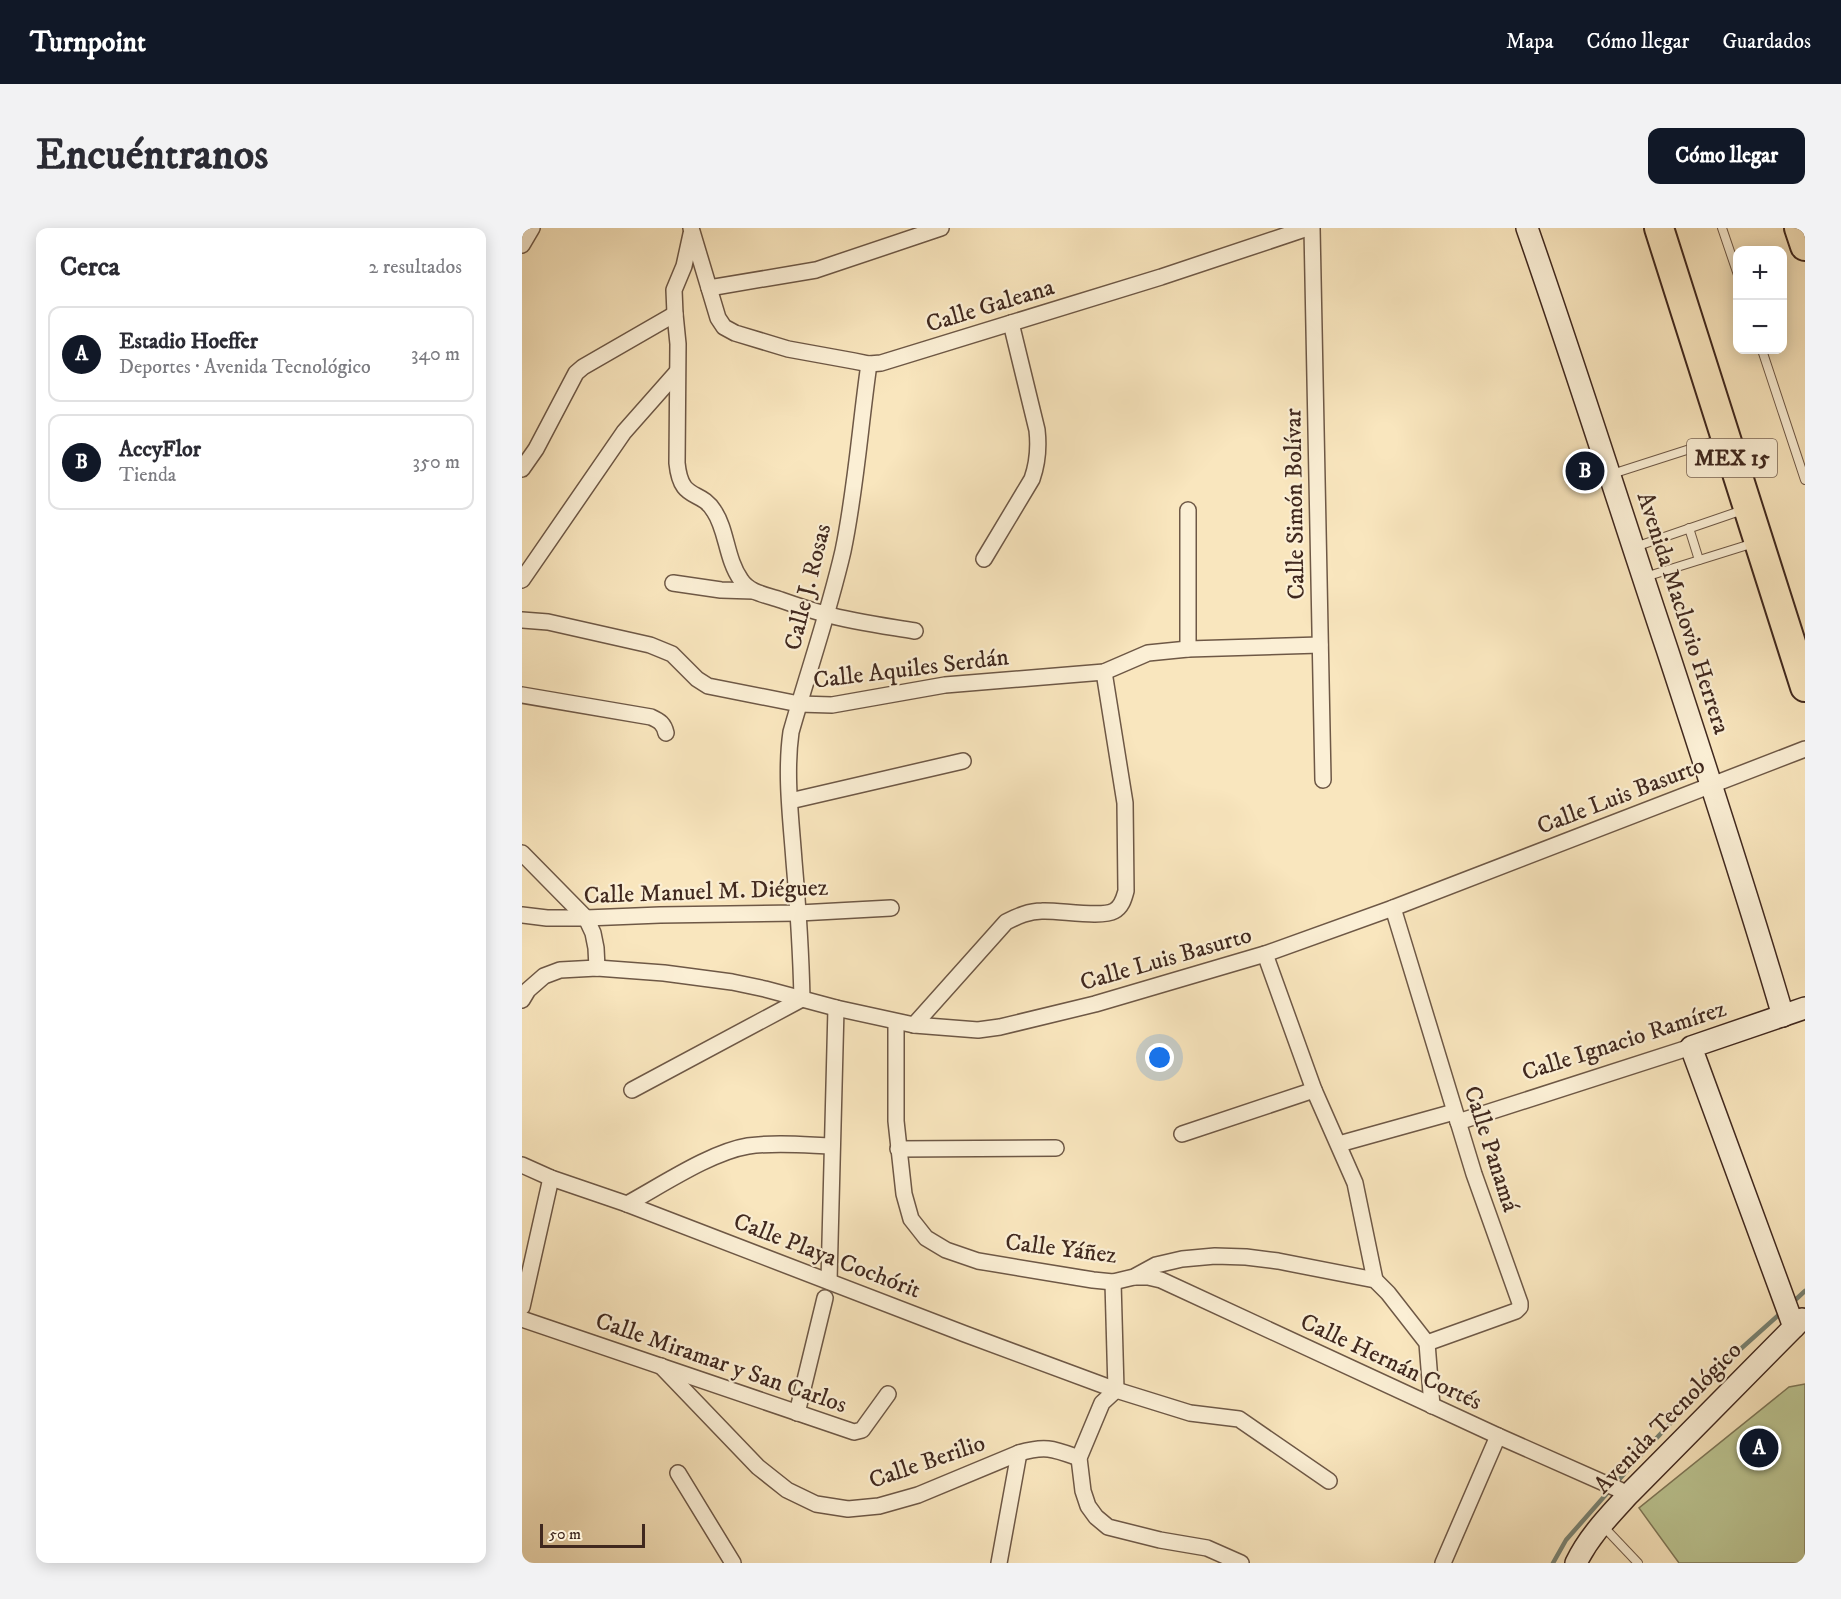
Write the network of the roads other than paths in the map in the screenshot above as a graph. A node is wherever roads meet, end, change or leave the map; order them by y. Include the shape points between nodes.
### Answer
1 (532, 228) edge
2 (942, 228) edge
3 (1310, 228) edge
4 (1527, 228) edge
5 (1659, 228) edge
6 (1722, 228) edge
7 (1799, 228) edge
8 (691, 230) edge
9 (522, 245) edge
10 (1805, 246) edge
11 (1733, 262) edge
12 (709, 288) junction
13 (675, 314) junction
14 (1011, 323) junction
15 (1763, 354) edge
16 (869, 364) junction
17 (677, 372) junction
18 (1725, 438) junction
19 (522, 469) edge
20 (1611, 474) junction
21 (1805, 480) edge
22 (1748, 508) junction
23 (1188, 510) dead end
24 (1689, 528) junction
25 (1758, 542) junction
26 (1634, 547) junction
27 (984, 559) dead end
28 (1699, 560) junction
29 (522, 578) edge
30 (1644, 578) junction
31 (673, 583) dead end
32 (753, 591) junction
33 (826, 615) junction
34 (522, 620) edge
35 (915, 631) dead end
36 (1320, 645) junction
37 (1188, 649) junction
38 (1104, 672) junction
39 (1805, 687) edge
40 (522, 694) edge
41 (799, 704) junction
42 (666, 733) dead end
43 (1805, 749) edge
44 (963, 761) dead end
45 (1323, 780) dead end
46 (1712, 784) junction
47 (790, 801) junction
48 (522, 853) edge
49 (891, 908) dead end
50 (1393, 908) junction
51 (799, 913) junction
52 (522, 915) edge
53 (586, 918) junction
54 (1265, 954) junction
55 (597, 968) junction
56 (802, 999) junction
57 (522, 1000) edge
58 (836, 1008) junction
59 (1805, 1008) edge
60 (1783, 1016) junction
61 (896, 1022) junction
62 (914, 1024) junction
63 (1691, 1047) junction
64 (632, 1090) dead end
65 (1314, 1090) junction
66 (1456, 1117) junction
67 (1182, 1134) dead end
68 (1338, 1144) junction
69 (832, 1146) junction
70 (1056, 1148) dead end
71 (898, 1149) junction
72 (522, 1165) edge
73 (550, 1178) junction
74 (627, 1203) junction
75 (1134, 1277) junction
76 (1375, 1280) junction
77 (829, 1281) junction
78 (1113, 1282) junction
79 (825, 1298) dead end
80 (522, 1307) edge
81 (522, 1319) edge
82 (1799, 1322) edge
83 (1427, 1343) junction
84 (661, 1366) junction
85 (1116, 1389) junction
86 (888, 1394) dead end
87 (1432, 1406) junction
88 (797, 1413) junction
89 (1498, 1436) junction
90 (1019, 1452) junction
91 (1079, 1458) junction
92 (678, 1473) dead end
93 (1329, 1481) dead end
94 (1629, 1494) junction
95 (1601, 1524) junction
96 (733, 1563) edge
97 (999, 1563) edge
98 (1242, 1563) edge
99 (1443, 1563) edge
100 (1576, 1563) edge
101 (1638, 1563) edge

1 - 9 street
2 - 12 street via 816,270
3 - 14 street, Calle Galeana
3 - 36 street, Calle Simón Bolívar
4 - 20 street, Avenida Maclovio Herrera
5 - 18 highway, MEX 15
6 - 11 lane
7 - 10 highway
8 - 12 street, Calle Galeana
8 - 13 street via 684,266 674,290
12 - 16 street, Calle Galeana via 718,318 735,333 788,349
13 - 17 street
13 - 19 street via 576,373
14 - 16 street, Calle Galeana
14 - 27 street via 1039,448 1032,479
15 - 21 lane
16 - 33 street, Calle J. Rosas via 851,507
17 - 29 street via 624,432
17 - 32 street via 679,476 691,495 714,510 741,581
18 - 20 lane
18 - 22 highway, MEX 15
20 - 26 street, Avenida Maclovio Herrera
22 - 24 lane
22 - 25 highway, MEX 15
23 - 37 street
24 - 26 lane
24 - 28 lane
25 - 28 lane
25 - 39 highway, MEX 15
26 - 30 street, Avenida Maclovio Herrera
28 - 30 lane
30 - 46 street, Avenida Maclovio Herrera
31 - 32 street
32 - 33 street
33 - 35 street
33 - 41 street, Calle J. Rosas
34 - 41 street, Calle Aquiles Serdán via 548,622 650,645 672,654 708,686
36 - 37 street, Calle Aquiles Serdán
36 - 45 street, Calle Simón Bolívar
37 - 38 street, Calle Aquiles Serdán via 1148,653
38 - 41 street, Calle Aquiles Serdán via 945,685 832,705
38 - 62 street via 1125,803 1126,891 1122,903 1108,912 1041,911 1006,922
40 - 42 street via 651,717 659,720
41 - 47 street, Calle J. Rosas via 789,747
43 - 46 street, Calle Luis Basurto
44 - 47 street
46 - 50 street, Calle Luis Basurto
46 - 60 street, Avenida Maclovio Herrera
47 - 51 street, Calle J. Rosas
48 - 53 street
49 - 51 street, Calle Manuel M. Diéguez
50 - 54 street, Calle Luis Basurto
50 - 66 street, Calle Panamá
51 - 53 street, Calle Manuel M. Diéguez
51 - 56 street, Calle J. Rosas
52 - 53 street, Calle Manuel M. Diéguez
53 - 55 street via 593,933
54 - 62 street, Calle Luis Basurto via 1095,1004 1000,1027 978,1030
54 - 65 street
55 - 56 street, Calle Luis Basurto via 712,979
55 - 57 street, Calle Luis Basurto via 561,970 544,976
56 - 58 street, Calle Luis Basurto
56 - 64 street
58 - 61 street, Calle Luis Basurto
58 - 69 street
59 - 60 street, Calle Ignacio Ramírez
60 - 63 street, Calle Ignacio Ramírez
61 - 62 street, Calle Luis Basurto
61 - 71 street, Calle Yáñez
63 - 66 street, Calle Ignacio Ramírez
63 - 82 street
65 - 67 street
65 - 68 street
66 - 68 street, Calle Ignacio Ramírez
66 - 83 street, Calle Panamá via 1520,1307
68 - 76 street via 1355,1183
69 - 74 street via 765,1144 732,1150
69 - 77 street
70 - 71 street
71 - 78 street, Calle Yáñez via 911,1219 926,1238 946,1251 978,1261
72 - 73 street, Calle Playa Cochórit
73 - 74 street, Calle Playa Cochórit
73 - 80 street
74 - 77 street, Calle Playa Cochórit
75 - 76 street, Calle Yáñez via 1156,1265 1215,1256 1278,1261
75 - 78 street, Calle Yáñez
75 - 87 street, Calle Hernán Cortés via 1161,1280
76 - 83 street
77 - 85 street, Calle Playa Cochórit
78 - 85 street
79 - 88 street
81 - 84 street, Calle Miramar y San Carlos
82 - 94 street, Avenida Tecnológico
83 - 87 street
84 - 88 street, Calle Miramar y San Carlos
84 - 90 street, Calle Berilio via 758,1467 787,1490 816,1504 848,1509 879,1506 918,1495
85 - 91 street via 1102,1403
85 - 93 street, Calle Playa Cochórit via 1190,1413 1239,1419
86 - 88 street, Calle Miramar y San Carlos via 859,1432
87 - 89 street, Calle Hernán Cortés
89 - 94 street, Calle Hernán Cortés
89 - 99 street
90 - 91 street, Calle Berilio via 1050,1448
90 - 97 street
91 - 98 street via 1088,1506 1108,1527 1207,1548
92 - 96 street
94 - 95 street, Avenida Tecnológico
95 - 100 street, Avenida Tecnológico
95 - 101 lane

